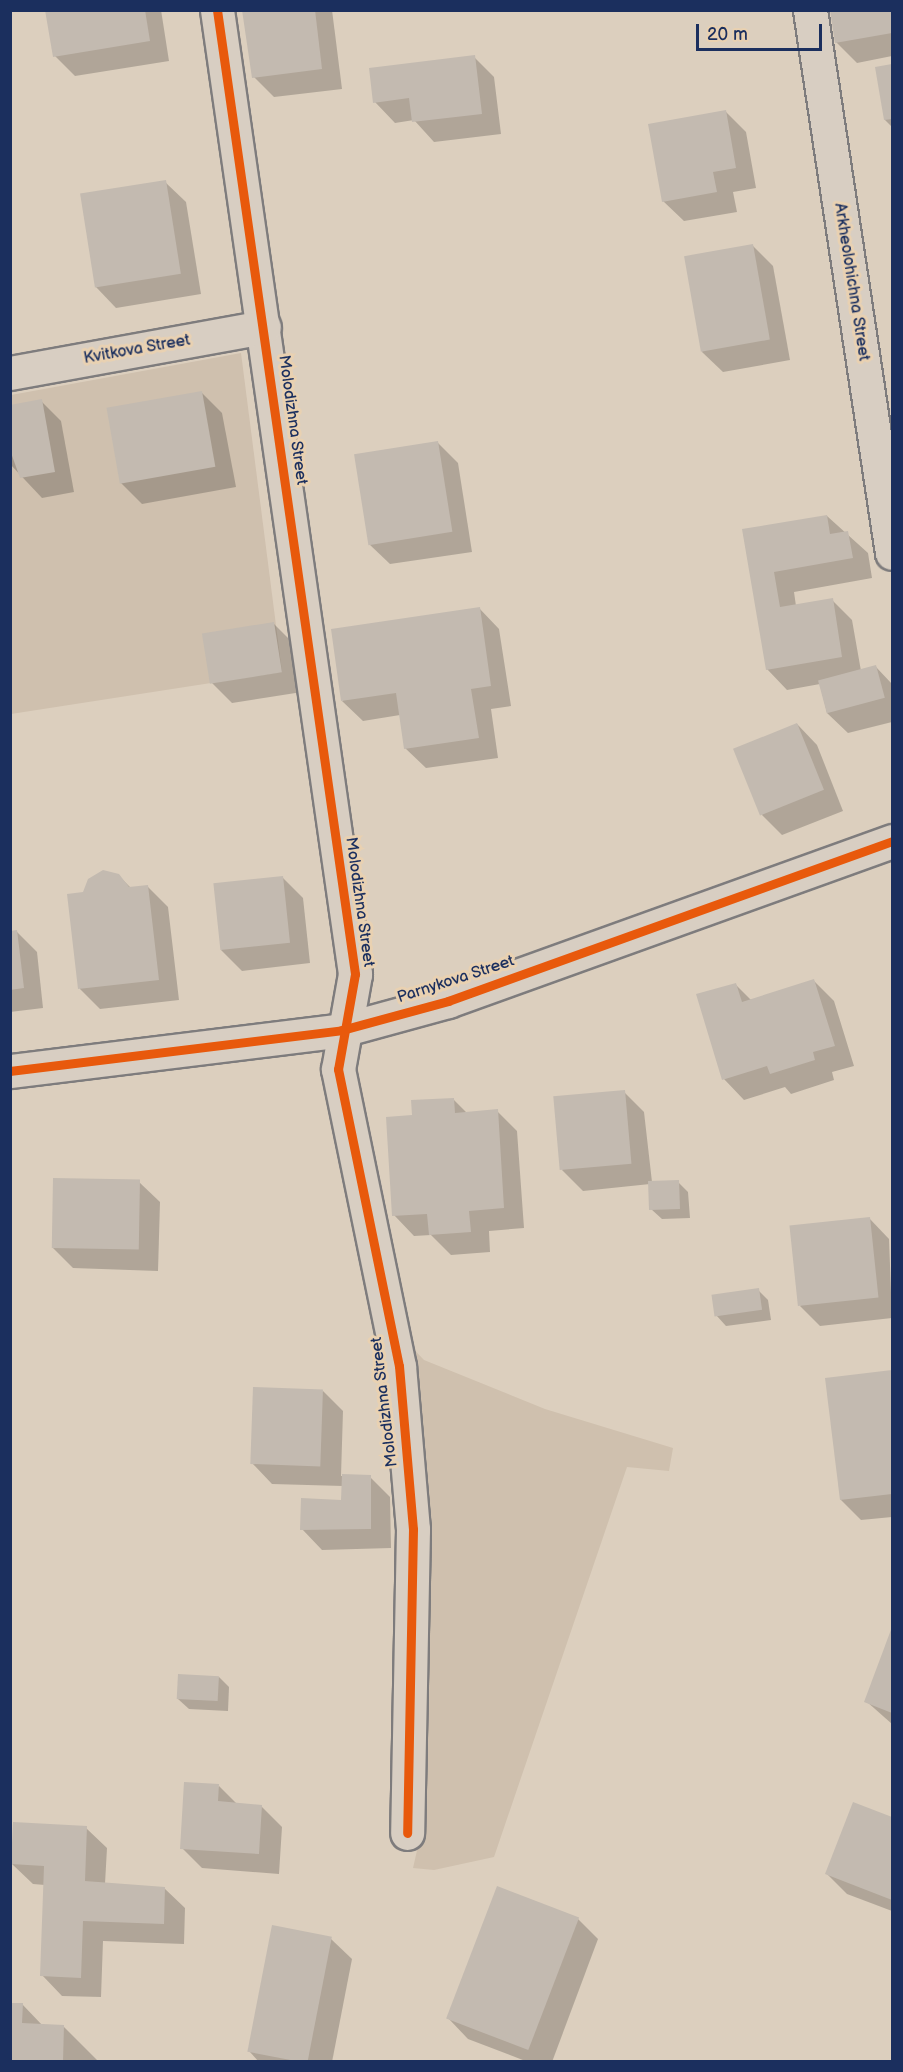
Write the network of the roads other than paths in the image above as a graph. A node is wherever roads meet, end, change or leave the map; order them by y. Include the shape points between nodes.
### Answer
1 (218, 10) edge
2 (810, 10) edge
3 (264, 327) junction
4 (10, 373) edge
5 (892, 553) edge
6 (892, 841) edge
7 (342, 1030) junction
8 (10, 1071) edge
9 (407, 1833) dead end

1 - 3 street, Molodizhna Street
2 - 5 street, Arkheolohichna Street
3 - 4 street, Kvitkova Street
3 - 7 street, Molodizhna Street via 355,974
6 - 7 street, Parnykova Street via 448,1001
7 - 8 street, Parnykova Street
7 - 9 street, Molodizhna Street via 338,1069 399,1366 413,1529

